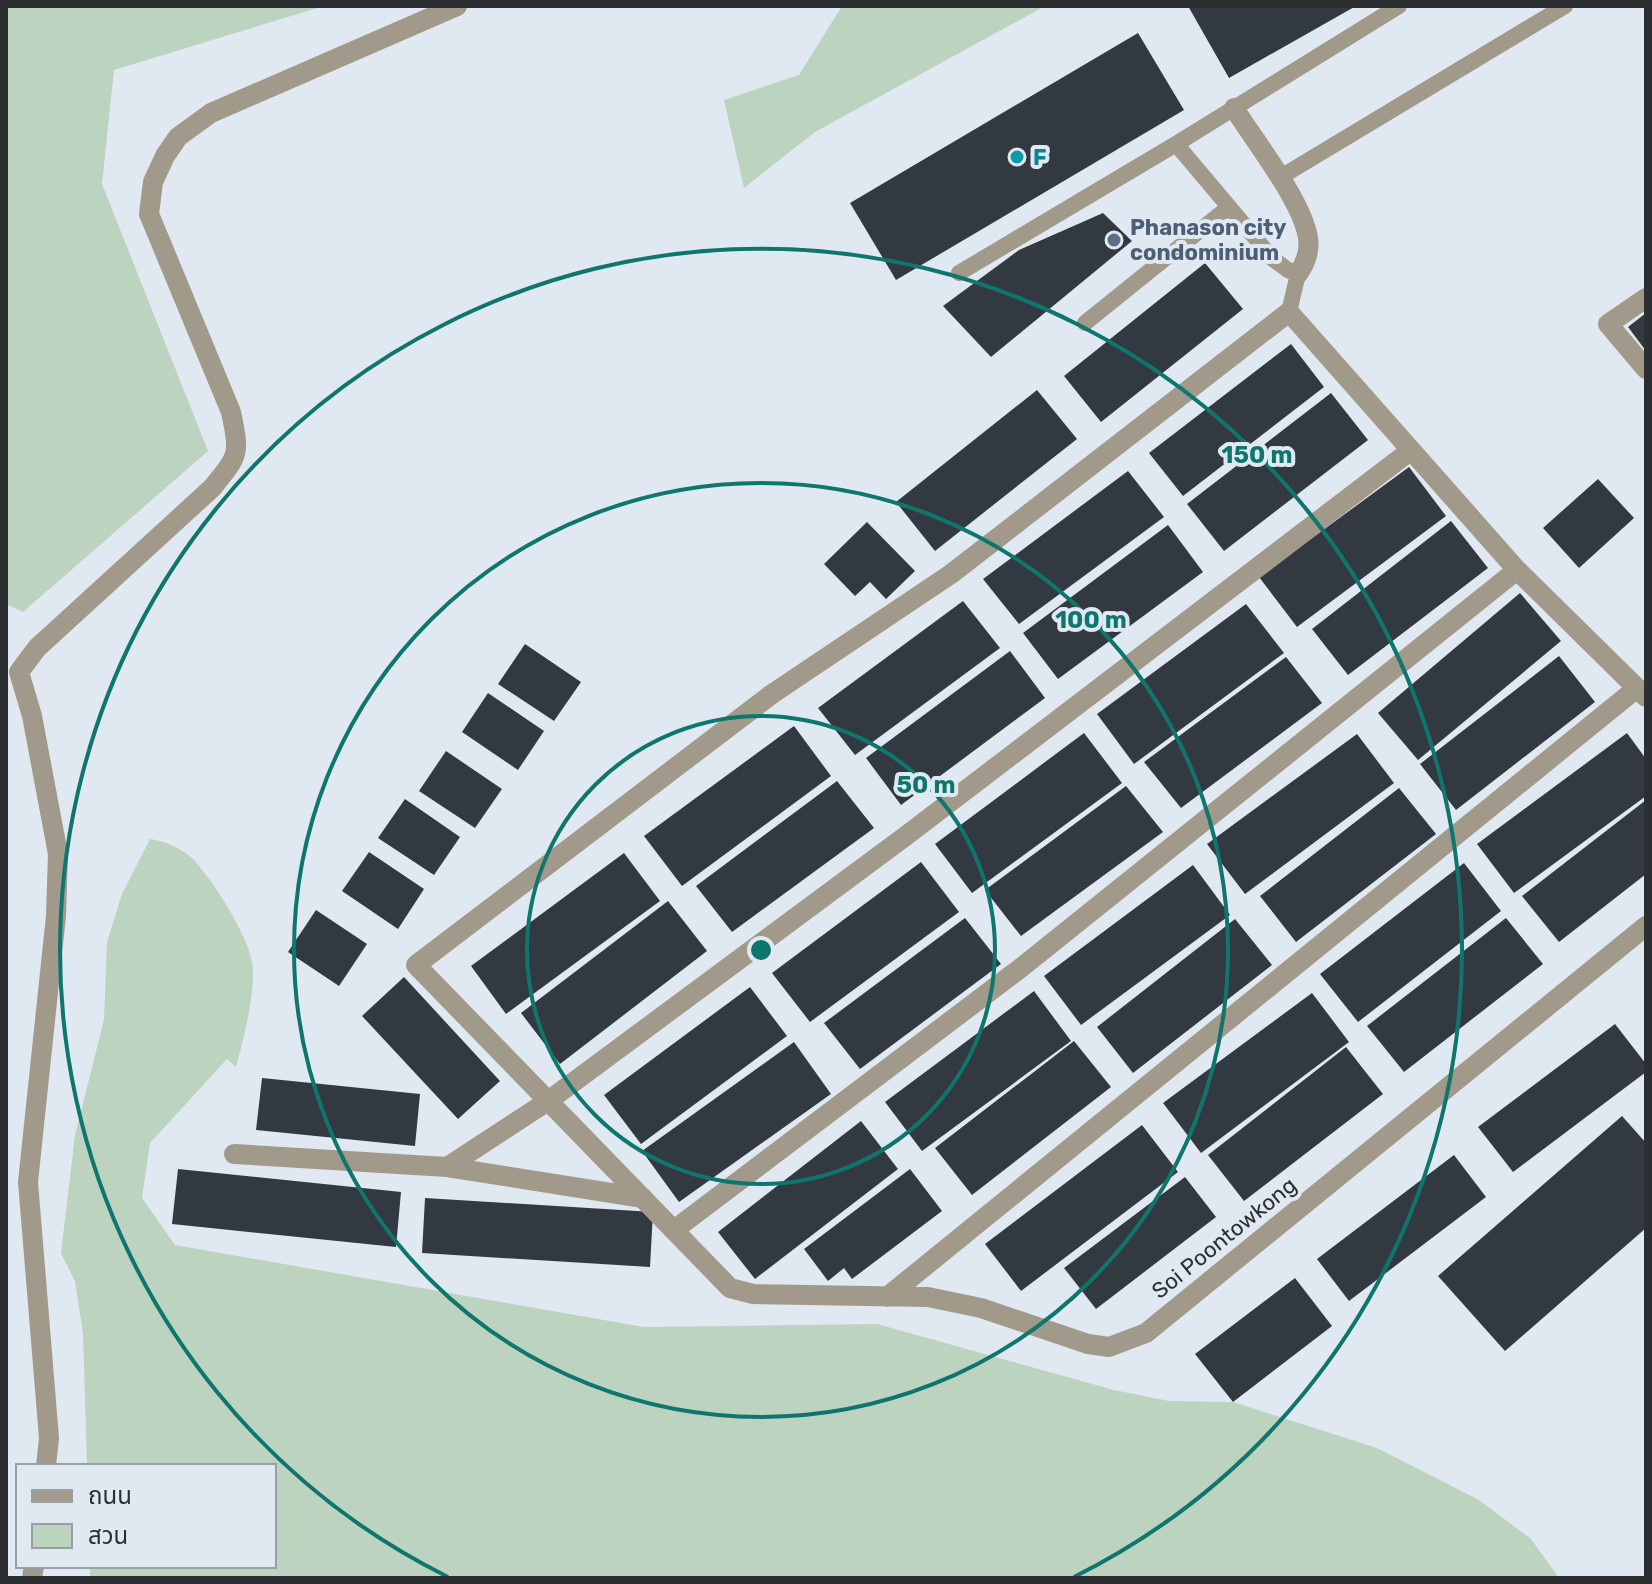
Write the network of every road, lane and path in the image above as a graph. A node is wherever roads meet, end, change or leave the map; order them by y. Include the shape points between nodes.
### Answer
1 (457, 6) edge
2 (1399, 6) edge
3 (1565, 6) edge
4 (1234, 108) junction
5 (1176, 144) junction
6 (1279, 178) junction
7 (1229, 207) junction
8 (959, 273) dead end
9 (1298, 274) junction
10 (1646, 298) edge
11 (1289, 312) junction
12 (1085, 323) dead end
13 (1646, 369) edge
14 (1410, 451) junction
15 (1517, 570) junction
16 (1641, 693) edge
17 (1646, 926) edge
18 (548, 1101) junction
19 (234, 1154) dead end
20 (447, 1167) junction
21 (643, 1198) junction
22 (674, 1230) junction
23 (887, 1297) junction
24 (46, 1464) edge

1 - 24 street via 211,113 178,137 153,182 149,214 231,412 235,459 212,488 37,648 19,672 58,854 28,1182 49,1438
2 - 4 lane
3 - 6 lane
4 - 5 lane
4 - 6 street
5 - 7 lane
5 - 8 lane
6 - 9 street via 1308,238
7 - 9 lane via 1273,259
7 - 12 lane
9 - 11 lane
10 - 13 street via 1608,324
11 - 14 street
11 - 18 street via 951,574 772,694 416,965
14 - 15 street
14 - 18 street
15 - 16 street
15 - 22 street via 1022,967
16 - 23 street
17 - 23 street, Soi Poontowkong via 1146,1333 1109,1347 955,1301
18 - 20 street
18 - 21 street
19 - 20 street
20 - 21 street
21 - 22 street
22 - 23 street, Soi Poontowkong via 730,1288 753,1294

